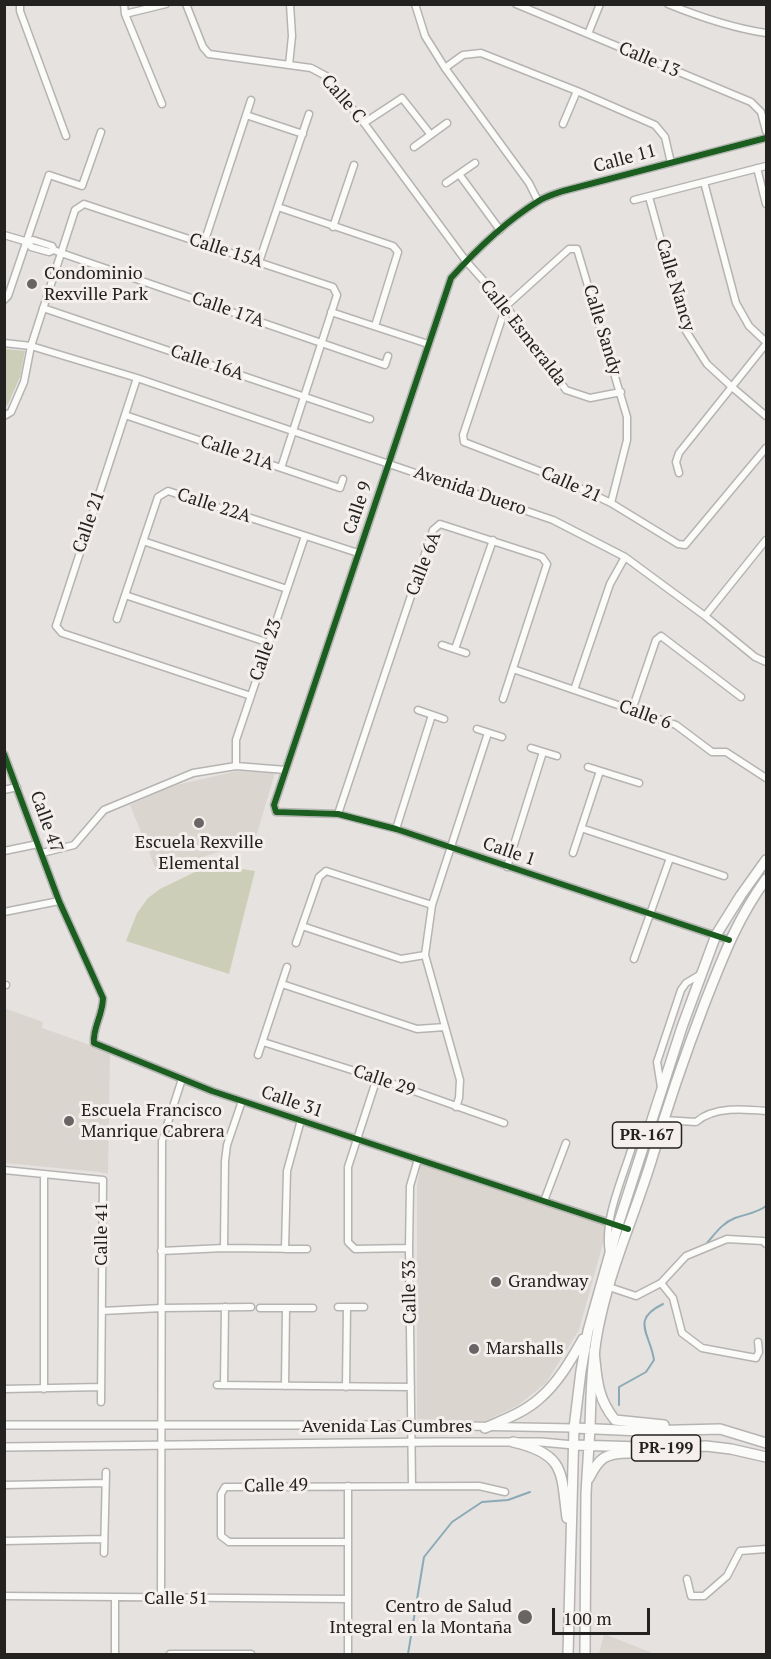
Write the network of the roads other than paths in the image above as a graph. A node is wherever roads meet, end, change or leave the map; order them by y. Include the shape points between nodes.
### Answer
1 (20, 4) edge
2 (124, 4) edge
3 (166, 4) edge
4 (186, 4) edge
5 (290, 4) edge
6 (415, 4) edge
7 (516, 4) edge
8 (600, 4) edge
9 (668, 4) edge
10 (125, 14) junction
11 (766, 33) edge
12 (588, 34) junction
13 (289, 65) junction
14 (445, 68) junction
15 (577, 91) junction
16 (251, 100) dead end
17 (162, 104) dead end
18 (309, 114) dead end
19 (246, 115) junction
20 (364, 123) junction
21 (447, 123) dead end
22 (563, 124) dead end
23 (766, 131) edge
24 (101, 132) dead end
25 (303, 134) junction
26 (431, 135) junction
27 (66, 136) dead end
28 (766, 138) edge
29 (414, 147) dead end
30 (475, 163) dead end
31 (671, 163) junction
32 (354, 165) dead end
33 (766, 166) edge
34 (757, 168) junction
35 (459, 174) junction
36 (704, 182) junction
37 (446, 183) dead end
38 (650, 197) junction
39 (538, 201) junction
40 (634, 201) dead end
41 (766, 204) edge
42 (278, 207) junction
43 (333, 227) junction
44 (500, 230) junction
45 (4, 235) edge
46 (28, 242) junction
47 (204, 243) junction
48 (61, 253) junction
49 (466, 261) junction
50 (259, 262) junction
51 (4, 300) edge
52 (506, 306) junction
53 (43, 308) junction
54 (331, 312) junction
55 (375, 326) junction
56 (4, 343) edge
57 (321, 343) junction
58 (766, 343) edge
59 (428, 344) junction
60 (31, 346) junction
61 (388, 356) dead end
62 (137, 378) junction
63 (732, 387) junction
64 (621, 392) junction
65 (303, 396) junction
66 (125, 415) junction
67 (4, 416) edge
68 (766, 416) edge
69 (370, 419) dead end
70 (292, 430) junction
71 (766, 448) edge
72 (389, 463) junction
73 (281, 468) junction
74 (679, 473) dead end
75 (343, 479) dead end
76 (610, 503) junction
77 (304, 536) junction
78 (493, 540) junction
79 (766, 540) edge
80 (143, 541) junction
81 (358, 553) junction
82 (625, 558) junction
83 (287, 589) junction
84 (125, 595) junction
85 (705, 616) junction
86 (117, 619) dead end
87 (269, 643) junction
88 (442, 645) dead end
89 (455, 650) junction
90 (466, 653) dead end
91 (766, 662) edge
92 (513, 669) junction
93 (574, 690) junction
94 (251, 696) junction
95 (741, 697) dead end
96 (503, 699) dead end
97 (418, 710) dead end
98 (632, 710) junction
99 (432, 715) junction
100 (444, 719) dead end
101 (477, 729) dead end
102 (488, 733) junction
103 (502, 737) dead end
104 (531, 748) dead end
105 (543, 752) junction
106 (4, 754) edge
107 (557, 756) dead end
108 (236, 766) junction
109 (588, 767) dead end
110 (286, 770) junction
111 (600, 771) junction
112 (766, 777) edge
113 (639, 783) dead end
114 (17, 788) junction
115 (4, 790) edge
116 (276, 812) joint
117 (338, 814) junction
118 (581, 828) junction
119 (396, 829) junction
120 (38, 844) junction
121 (451, 848) junction
122 (4, 851) edge
123 (42, 853) junction
124 (573, 853) dead end
125 (670, 858) junction
126 (766, 860) edge
127 (507, 867) junction
128 (724, 876) dead end
129 (766, 879) edge
130 (59, 901) junction
131 (432, 905) junction
132 (4, 912) edge
133 (650, 915) junction
134 (302, 926) junction
135 (717, 935) junction
136 (729, 940) junction
137 (296, 943) dead end
138 (425, 955) junction
139 (634, 959) dead end
140 (287, 967) dead end
141 (282, 984) junction
142 (445, 1027) junction
143 (263, 1042) junction
144 (258, 1055) dead end
145 (377, 1078) junction
146 (182, 1079) junction
147 (242, 1101) junction
148 (456, 1107) junction
149 (766, 1111) edge
150 (301, 1120) junction
151 (663, 1120) junction
152 (504, 1123) dead end
153 (357, 1138) junction
154 (566, 1143) dead end
155 (417, 1159) junction
156 (4, 1170) edge
157 (44, 1174) junction
158 (544, 1201) junction
159 (614, 1223) junction
160 (628, 1228) junction
161 (766, 1244) edge
162 (224, 1248) junction
163 (409, 1248) junction
164 (285, 1249) junction
165 (307, 1249) dead end
166 (161, 1251) junction
167 (662, 1283) junction
168 (609, 1287) junction
169 (225, 1307) junction
170 (251, 1307) dead end
171 (339, 1307) dead end
172 (347, 1307) junction
173 (364, 1307) dead end
174 (162, 1308) junction
175 (260, 1308) dead end
176 (286, 1308) junction
177 (313, 1308) dead end
178 (102, 1311) junction
179 (588, 1331) junction
180 (758, 1342) dead end
181 (594, 1352) junction
182 (217, 1385) dead end
183 (224, 1385) junction
184 (285, 1386) junction
185 (100, 1387) junction
186 (346, 1387) junction
187 (411, 1387) junction
188 (4, 1389) edge
189 (44, 1389) junction
190 (101, 1402) dead end
191 (4, 1425) edge
192 (412, 1425) junction
193 (160, 1427) junction
194 (485, 1428) junction
195 (574, 1428) junction
196 (590, 1428) junction
197 (708, 1429) junction
198 (513, 1442) junction
199 (412, 1443) junction
200 (766, 1443) edge
201 (574, 1445) junction
202 (589, 1446) junction
203 (4, 1447) edge
204 (161, 1447) junction
205 (691, 1448) junction
206 (766, 1457) edge
207 (106, 1472) dead end
208 (587, 1480) junction
209 (105, 1483) junction
210 (4, 1485) edge
211 (348, 1486) junction
212 (412, 1486) junction
213 (505, 1492) dead end
214 (104, 1539) junction
215 (4, 1541) edge
216 (348, 1542) junction
217 (570, 1542) junction
218 (766, 1550) edge
219 (104, 1553) dead end
220 (687, 1580) dead end
221 (4, 1596) edge
222 (115, 1599) junction
223 (161, 1599) junction
224 (348, 1599) junction
225 (169, 1644) dead end
226 (115, 1654) edge
227 (170, 1654) edge
228 (251, 1654) edge
229 (348, 1654) edge
230 (568, 1654) edge
231 (585, 1654) edge

1 - 27 street
2 - 10 street
3 - 10 street
4 - 13 street, Calle C via 209,54
5 - 13 street
6 - 14 street via 425,36
7 - 12 street, Calle 13
8 - 12 street
9 - 11 street via 699,17
10 - 17 street
12 - 23 street, Calle 13 via 751,102 761,112
13 - 20 street, Calle C via 311,68 326,76
14 - 15 street via 463,55 481,52
14 - 39 street
15 - 22 street
15 - 31 street via 655,125 664,137
16 - 19 street
18 - 25 street
19 - 25 street
19 - 47 street
20 - 26 street via 402,98
20 - 49 street, Calle C
21 - 26 street
24 - 46 street via 82,186 49,175
25 - 42 street
26 - 29 street
28 - 31 street, Calle 11
30 - 35 street
31 - 39 street, Calle 11
32 - 43 street
33 - 34 street
34 - 36 street
34 - 41 street
35 - 37 street
35 - 44 street
36 - 38 street
36 - 58 street via 736,303 749,326
38 - 40 street
38 - 63 street, Calle Nancy via 686,331 707,364
39 - 44 street, Calle 11
42 - 43 street
42 - 50 street
43 - 55 street via 393,246 398,252
44 - 49 street, Calle 9
45 - 46 street, Calle 17A
46 - 48 street, Calle 17A via 52,246
46 - 51 street
47 - 48 street, Calle 15A via 84,204 75,210
47 - 50 street, Calle 15A
48 - 53 street, Calle 15A
48 - 57 street, Calle 17A
49 - 52 street, Calle Esmeralda
49 - 59 street, Calle 9 via 451,278
50 - 54 street, Calle 15A via 333,287 337,295
52 - 64 street, Calle Esmeralda via 566,390 590,398
52 - 64 street, Calle Sandy via 569,249 577,249
52 - 76 street, Calle 21 via 463,435 464,442 565,480
53 - 60 street, Calle 15A
53 - 65 street, Calle 16A
54 - 55 street
54 - 57 street, Calle 15A
55 - 59 street
56 - 60 street, Avenida Duero
57 - 61 street, Calle 17A via 385,365
57 - 65 street, Calle 15A
58 - 63 street
59 - 72 street, Calle 9
60 - 62 street, Avenida Duero
60 - 67 street, Calle 15A via 24,382 11,412
62 - 66 street, Calle 21
62 - 70 street, Avenida Duero
63 - 68 street, Calle Nancy
63 - 74 street via 679,453
64 - 76 street, Calle Sandy via 627,440
65 - 69 street, Calle 16A
65 - 70 street, Calle 15A
66 - 73 street, Calle 21A
66 - 94 street, Calle 21 via 56,626 62,633
70 - 72 street, Avenida Duero
70 - 73 street, Calle 15A
71 - 76 street via 685,544 678,544
72 - 81 street, Calle 9
72 - 82 street, Avenida Duero via 554,520
73 - 75 street, Calle 21A via 340,488
77 - 80 street, Calle 22A via 168,490 158,497
77 - 81 street, Calle 22A
77 - 83 street, Calle 23
78 - 89 street
78 - 92 street, Calle 6A via 542,557 547,564
78 - 117 street, Calle 6A via 440,524 433,530
79 - 85 street
80 - 83 street
80 - 84 street, Calle 22A
81 - 110 street, Calle 9
82 - 85 street, Avenida Duero
82 - 93 street via 610,584
83 - 87 street, Calle 23
84 - 86 street, Calle 22A
84 - 87 street
85 - 91 street, Avenida Duero
87 - 94 street, Calle 23
88 - 89 street
89 - 90 street
92 - 93 street, Calle 6
92 - 96 street, Calle 6A
93 - 98 street, Calle 6
94 - 108 street, Calle 23 via 236,740
95 - 98 street via 661,636 656,640
97 - 99 street
98 - 112 street, Calle 6 via 676,724 712,752 726,752
99 - 100 street
99 - 119 street
101 - 102 street
102 - 103 street
102 - 121 street
104 - 105 street
105 - 107 street
105 - 127 street
106 - 114 street, Calle 47
108 - 110 street
108 - 123 street via 193,773 104,810 74,845
109 - 111 street
110 - 116 street, Calle 9 via 274,805
111 - 113 street
111 - 118 street
114 - 115 street
114 - 120 street, Calle 47
116 - 117 street, Calle 1
117 - 119 street, Calle 1
118 - 124 street
118 - 125 street
119 - 121 street, Calle 1
120 - 122 street
120 - 123 street, Calle 47
121 - 127 street, Calle 1
121 - 131 street
123 - 130 street, Calle 47
125 - 128 street
125 - 133 street
126 - 135 main road, PR-167
127 - 133 street, Calle 1
129 - 136 main road, PR-167
130 - 132 street
130 - 146 street, Calle 31 via 103,998 94,1043
131 - 134 street via 327,871 319,877
131 - 138 street
133 - 135 street, Calle 1
133 - 139 street
134 - 137 street
134 - 138 street via 401,959
135 - 136 street, Calle 1
135 - 159 main road, PR-167
136 - 151 main road, PR-167
138 - 142 street
140 - 141 street
141 - 142 street via 417,1029
141 - 143 street
142 - 148 street via 460,1080
143 - 144 street
143 - 145 street, Calle 29
145 - 148 street, Calle 29
145 - 153 street
146 - 147 street, Calle 31
146 - 166 street via 162,1141
147 - 150 street, Calle 31
147 - 162 street via 225,1161
148 - 152 street, Calle 29
149 - 151 street via 745,1109 704,1115 696,1122 686,1123
150 - 153 street, Calle 31
150 - 164 street via 287,1171
151 - 160 main road, PR-167
153 - 155 street, Calle 31
153 - 163 street via 346,1177 348,1242 355,1249
154 - 158 street
155 - 158 street, Calle 31
155 - 163 street, Calle 33 via 410,1186
156 - 157 street, Calle 41
157 - 178 street, Calle 41 via 103,1180
157 - 189 street
158 - 159 street, Calle 31
159 - 160 street, Calle 31
159 - 179 main road, PR-167 via 609,1257
160 - 168 main road, PR-167
161 - 167 street via 727,1239 686,1256
162 - 164 street
162 - 166 street
163 - 187 street, Calle 33
164 - 165 street
166 - 174 street
167 - 168 street via 636,1296
167 - 180 street via 673,1298 682,1333 702,1348 756,1358
168 - 181 main road, PR-167
169 - 170 street
169 - 174 street
169 - 183 street
171 - 172 street
172 - 173 street
172 - 186 street
174 - 178 street
174 - 193 street
175 - 176 street
176 - 177 street
176 - 184 street
178 - 185 street, Calle 41
179 - 194 main road via 564,1372 539,1399
179 - 195 main road, PR-167
181 - 196 main road, PR-167
181 - 197 main road via 599,1395 615,1420
182 - 183 street
183 - 184 street
184 - 186 street
185 - 189 street
185 - 190 street, Calle 41
186 - 187 street
187 - 192 street, Calle 33
188 - 189 street
191 - 193 street, Avenida Las Cumbres / PR-199
192 - 193 street, Avenida Las Cumbres / PR-199
192 - 194 street, Avenida Las Cumbres / PR-199
192 - 199 street, Calle 33
193 - 204 street
194 - 195 street, Avenida Las Cumbres / PR-199
195 - 196 main road, Avenida Las Cumbres / PR-199
195 - 201 main road, PR-167
196 - 197 main road, Avenida Las Cumbres / PR-199
196 - 202 main road, PR-167
197 - 200 main road, Avenida Las Cumbres / PR-199
198 - 199 street, Avenida Las Cumbres / PR-199
198 - 201 street, Avenida Las Cumbres / PR-199
198 - 217 main road via 530,1446 558,1466 565,1487
199 - 204 street, Avenida Las Cumbres / PR-199
199 - 212 street, Calle 33
201 - 202 main road, Avenida Las Cumbres / PR-199
201 - 217 main road, PR-167
202 - 205 main road, Avenida Las Cumbres / PR-199
202 - 208 main road, PR-167
203 - 204 street, Avenida Las Cumbres / PR-199
204 - 223 street
205 - 206 main road, Avenida Las Cumbres / PR-199 via 731,1449
205 - 208 main road via 610,1454 598,1462
207 - 209 street
208 - 231 main road, PR-167
209 - 210 street
209 - 214 street
211 - 212 street, Calle 49
211 - 216 street
211 - 216 street, Calle 49 via 225,1487 220,1494 221,1536 228,1542
212 - 213 street, Calle 49 via 479,1486
214 - 215 street
214 - 219 street
216 - 224 street
217 - 230 main road, PR-167
218 - 220 street via 740,1551 727,1576 704,1596 691,1596
221 - 222 street, Calle 51
222 - 223 street, Calle 51
222 - 226 street
223 - 224 street, Calle 51
224 - 229 street
225 - 227 street
227 - 228 street

